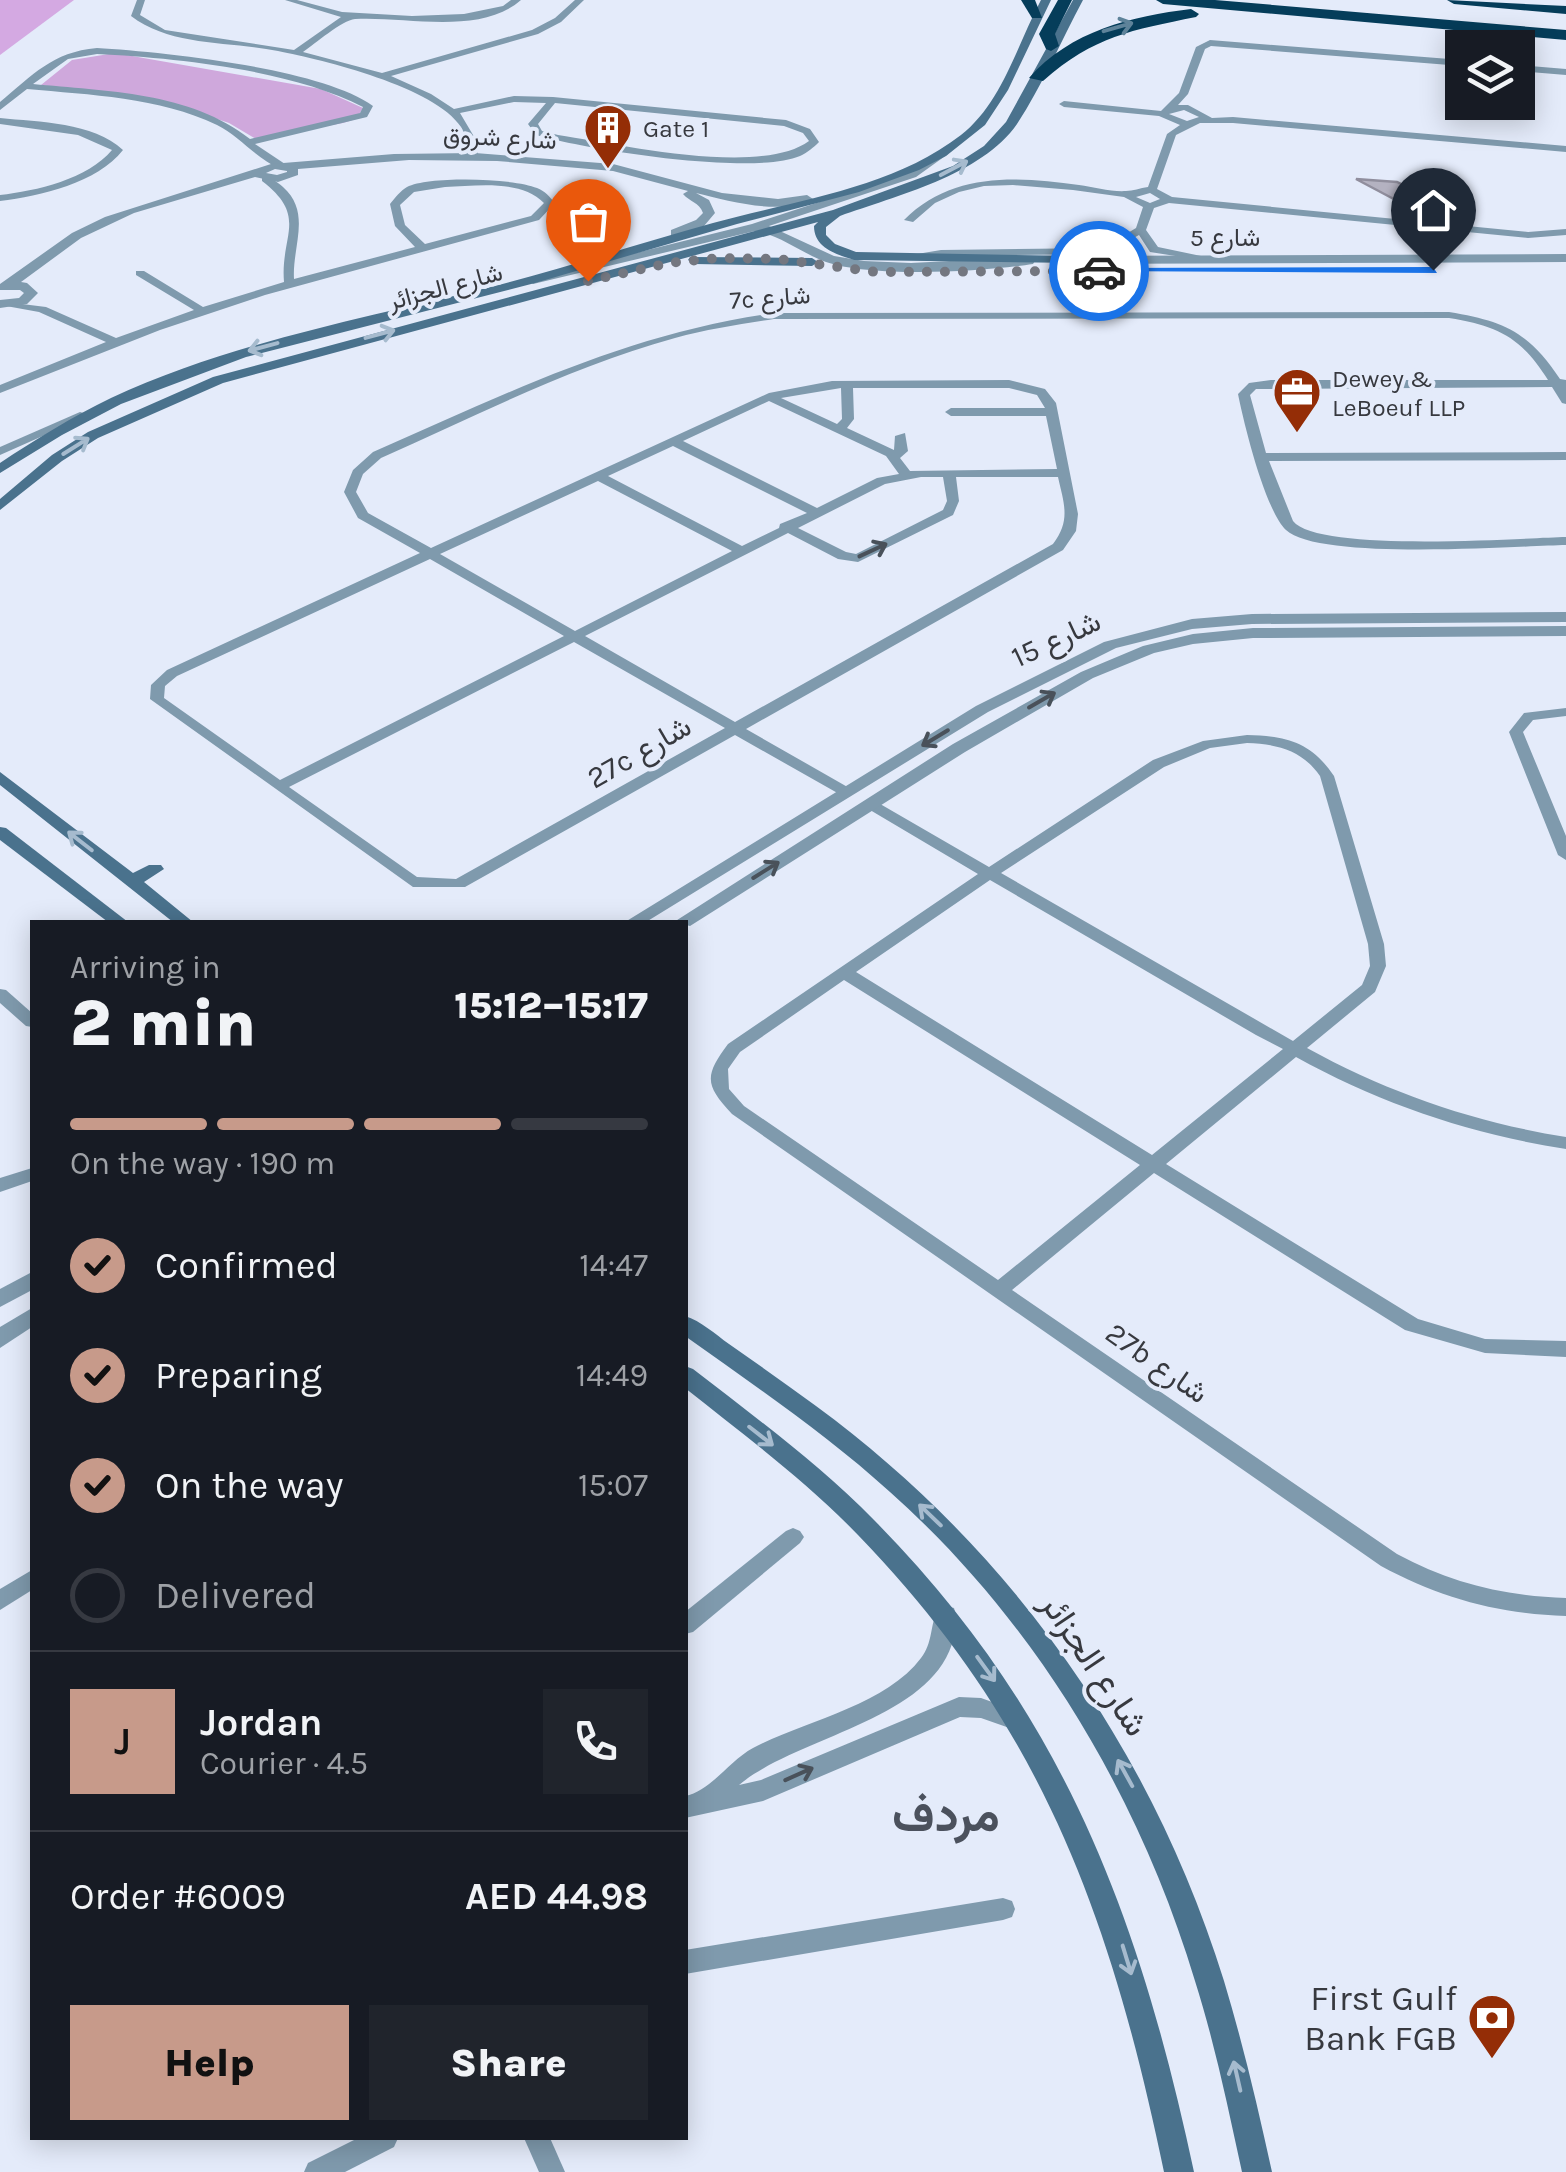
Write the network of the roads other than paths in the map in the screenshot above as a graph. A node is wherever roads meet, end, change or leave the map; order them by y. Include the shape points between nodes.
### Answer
1 (141, 0) edge
2 (289, 0) edge
3 (517, 0) edge
4 (580, 0) edge
5 (1028, 0) edge
6 (1046, 0) edge
7 (1065, 0) edge
8 (1078, 0) edge
9 (1164, 0) edge
10 (1249, 0) edge
11 (1351, 0) edge
12 (1454, 0) edge
13 (1319, 14) junction
14 (1566, 14) edge
15 (349, 16) junction
16 (1037, 16) junction
17 (1566, 26) edge
18 (1566, 35) edge
19 (1051, 46) junction
20 (297, 52) junction
21 (1445, 63) edge
22 (1535, 69) edge
23 (1566, 72) edge
24 (382, 76) junction
25 (1037, 78) junction
26 (27, 86) junction
27 (1184, 94) junction
28 (552, 100) junction
29 (1064, 104) dead end
30 (0, 107) edge
31 (452, 112) junction
32 (1167, 114) junction
33 (1202, 114) junction
34 (0, 122) edge
35 (1187, 124) junction
36 (1172, 134) junction
37 (250, 142) junction
38 (1564, 150) edge
39 (944, 152) junction
40 (473, 156) junction
41 (593, 168) junction
42 (264, 171) junction
43 (287, 171) junction
44 (1152, 190) junction
45 (284, 191) junction
46 (1130, 195) junction
47 (824, 196) junction
48 (0, 198) edge
49 (1169, 200) junction
50 (1148, 206) junction
51 (837, 213) junction
52 (909, 220) dead end
53 (756, 230) junction
54 (772, 230) junction
55 (1140, 230) junction
56 (1566, 232) edge
57 (638, 247) junction
58 (423, 248) junction
59 (1566, 258) edge
60 (1215, 259) junction
61 (901, 260) junction
62 (1078, 260) junction
63 (812, 262) junction
64 (1566, 270) edge
65 (140, 273) dead end
66 (532, 280) junction
67 (289, 282) junction
68 (579, 282) junction
69 (2, 287) edge
70 (29, 292) junction
71 (4, 305) edge
72 (42, 309) junction
73 (199, 309) junction
74 (111, 340) junction
75 (1561, 383) edge
76 (847, 385) junction
77 (0, 389) edge
78 (769, 397) junction
79 (1566, 400) edge
80 (1051, 407) junction
81 (951, 412) dead end
82 (84, 415) junction
83 (839, 430) junction
84 (901, 436) dead end
85 (673, 441) junction
86 (0, 451) edge
87 (894, 456) junction
88 (1566, 456) edge
89 (1264, 457) junction
90 (0, 468) edge
91 (949, 473) junction
92 (1063, 473) junction
93 (906, 474) junction
94 (598, 476) junction
95 (0, 506) edge
96 (815, 512) junction
97 (785, 527) junction
98 (1566, 541) edge
99 (739, 550) junction
100 (429, 554) junction
101 (1483, 616) junction
102 (1566, 617) edge
103 (1566, 631) edge
104 (1410, 632) junction
105 (571, 635) junction
106 (982, 709) junction
107 (1566, 712) edge
108 (737, 729) junction
109 (959, 748) junction
110 (0, 777) edge
111 (279, 786) junction
112 (846, 792) junction
113 (1543, 797) junction
114 (1566, 797) edge
115 (870, 804) junction
116 (0, 832) edge
117 (1566, 855) edge
118 (155, 869) dead end
119 (988, 874) junction
120 (131, 881) junction
121 (116, 920) edge
122 (181, 920) edge
123 (637, 920) edge
124 (686, 920) edge
125 (844, 972) junction
126 (0, 994) edge
127 (30, 1020) edge
128 (1297, 1051) junction
129 (1566, 1143) edge
130 (1153, 1166) junction
131 (30, 1175) edge
132 (0, 1185) edge
133 (30, 1281) edge
134 (998, 1290) junction
135 (0, 1300) edge
136 (30, 1318) edge
137 (688, 1326) edge
138 (0, 1340) edge
139 (1566, 1350) edge
140 (688, 1378) edge
141 (793, 1537) dead end
142 (30, 1581) edge
143 (0, 1601) edge
144 (1566, 1607) edge
145 (946, 1614) junction
146 (688, 1623) edge
147 (1024, 1724) junction
148 (696, 1804) edge
149 (1003, 1909) dead end
150 (688, 1962) edge
151 (381, 2140) edge
152 (537, 2140) edge
153 (317, 2172) edge
154 (552, 2172) edge
155 (1179, 2172) edge
156 (1257, 2172) edge

1 - 20 street via 135,16 156,30
2 - 15 street
3 - 15 street via 479,15
4 - 24 street via 535,32
5 - 16 highway
6 - 16 main road, شارع الجزائر
7 - 19 highway via 1047,34
8 - 19 main road, شارع الجزائر
9 - 13 highway
10 - 17 highway
11 - 14 highway
12 - 14 highway
13 - 18 highway
25 -> 13 highway via 1074,46 1125,24 1220,12
15 - 20 street
16 - 39 main road, شارع الجزائر via 990,110
19 - 25 main road, شارع الجزائر
20 - 24 street
21 - 27 street via 1210,43 1200,48
22 - 23 street
24 - 31 street
51 -> 25 main road, شارع الجزائر via 973,158 1010,124
26 - 30 street
26 - 37 street via 171,106
26 - 37 street via 68,56 104,50 314,84 368,106 347,122
27 - 32 street
27 - 33 street
28 - 28 street via 533,124 557,138 750,162 794,157 814,142 807,131 786,123
28 - 31 street via 514,99
29 - 32 street
31 - 40 street via 472,137
32 - 33 street
32 - 35 street
32 - 36 street
33 - 35 street
33 - 38 street
34 - 48 street via 74,132 118,150 109,161 42,191
35 - 36 street
36 - 44 street
37 - 42 street
39 - 47 main road, شارع الجزائر
39 - 53 street via 912,176
40 - 41 street, شارع شروق
40 - 43 street, شارع شروق
41 - 43 street, شارع شروق via 425,160
41 - 47 street, شارع شروق via 662,176 736,202
41 - 57 street, شارع شروق via 670,188 708,206 700,223
42 - 43 street
42 - 45 street
42 - 69 street via 110,218
42 - 70 street via 118,219 52,256 30,276
43 - 45 street
44 - 46 street
44 - 49 street
45 - 67 street via 296,231
46 - 50 street
46 - 52 street via 977,182 928,203
47 - 57 main road, شارع الجزائر
49 - 50 street
49 - 56 street via 1528,236
50 - 55 street
51 - 54 main road, شارع الجزائر
51 - 61 main road via 819,230 831,247 868,259
53 - 54 main road, شارع الجزائر
53 - 63 street, شارع 5
53 - 66 street
53 - 68 main road, شارع الجزائر
54 - 62 street, شارع 5 via 815,255 856,264
55 - 60 street via 1160,253
55 - 61 street via 1105,252 941,252
57 - 66 main road, شارع الجزائر
58 - 58 street via 535,218 549,200 504,186 411,189 397,199 395,215
58 - 67 street
59 - 60 street, شارع 5
60 - 62 street, شارع 5
61 - 62 main road
63 - 64 street, شارع 5 via 889,272
63 - 68 main road via 694,260
65 - 73 street
66 -> 82 main road, شارع الجزائر via 218,360
67 - 73 street
95 -> 68 main road, شارع الجزائر via 75,446 174,396 286,359
69 - 70 street
70 - 71 street
70 - 72 street
71 - 72 street
72 - 74 street
73 - 74 street
74 - 77 street
75 - 79 street, 7c شارع
75 - 89 street via 1253,386 1244,394
75 - 100 street, 7c شارع via 1517,334 1468,317 1431,314 754,318 640,344 377,455 352,482 352,501 363,515
76 - 78 street
76 - 80 street via 1021,385 1042,392
76 - 83 street via 848,419
78 - 83 street
78 - 85 street
80 - 81 street
80 - 92 street, 27c شارع
82 - 86 street
82 - 90 main road, شارع الجزائر
83 - 87 street
84 - 87 street via 902,451
85 - 94 street
85 - 96 street
87 - 93 street
88 - 89 street
89 - 98 street via 1283,517 1293,530 1327,541
91 - 92 street
91 - 93 street
97 -> 91 street via 858,558 948,512
92 - 108 street, 27c شارع via 1072,522 1058,547
93 - 96 street
94 - 99 street
94 - 100 street
96 - 97 street
97 - 99 street
99 - 105 street
100 - 105 street
100 - 111 street, 27c شارع via 172,673 158,686 162,705
101 - 102 street, شارع 15
101 - 104 street via 1408,621
101 - 106 street, شارع 15 via 1192,624 1110,645
103 - 104 street, شارع 15
109 -> 104 street, شارع 15 via 1086,675 1163,645 1254,633
105 - 108 street
105 - 111 street
106 - 109 street via 996,715
106 -> 112 street, شارع 15
107 - 113 street via 1538,714 1517,726
108 - 111 street, 27c شارع via 473,878 443,886 412,882
108 - 112 street
109 - 115 street, شارع 15
120 -> 110 main road
112 - 123 street, شارع 15
113 - 114 street
113 - 117 street
115 - 119 street
124 -> 115 street, شارع 15
116 - 121 main road
118 - 120 main road
119 - 125 street
119 - 128 street
119 - 128 street via 1172,757 1228,741 1271,740 1302,749 1328,776 1378,966 1361,997
120 - 122 main road
125 - 130 street
125 - 134 street, 27b شارع via 725,1058 720,1090 738,1110
126 - 127 street
128 - 129 street via 1449,1119
128 - 130 street
130 - 134 street
130 - 139 street via 1412,1325 1485,1346
131 - 132 street
133 - 135 street
134 - 144 street, 27b شارع via 1419,1577 1485,1600
136 - 138 street
156 -> 137 main road, شارع الجزائر via 1219,2004 1182,1894 1134,1787 1068,1682 1005,1594 925,1510 828,1427
140 -> 145 main road via 831,1494
141 - 146 street
142 - 143 street
145 -> 147 main road
145 - 148 street via 943,1648 920,1678 760,1756
148 -> 147 street via 762,1790 959,1707
147 -> 155 main road via 1079,1828 1116,1921
149 - 150 street
151 - 153 street
152 - 154 street

